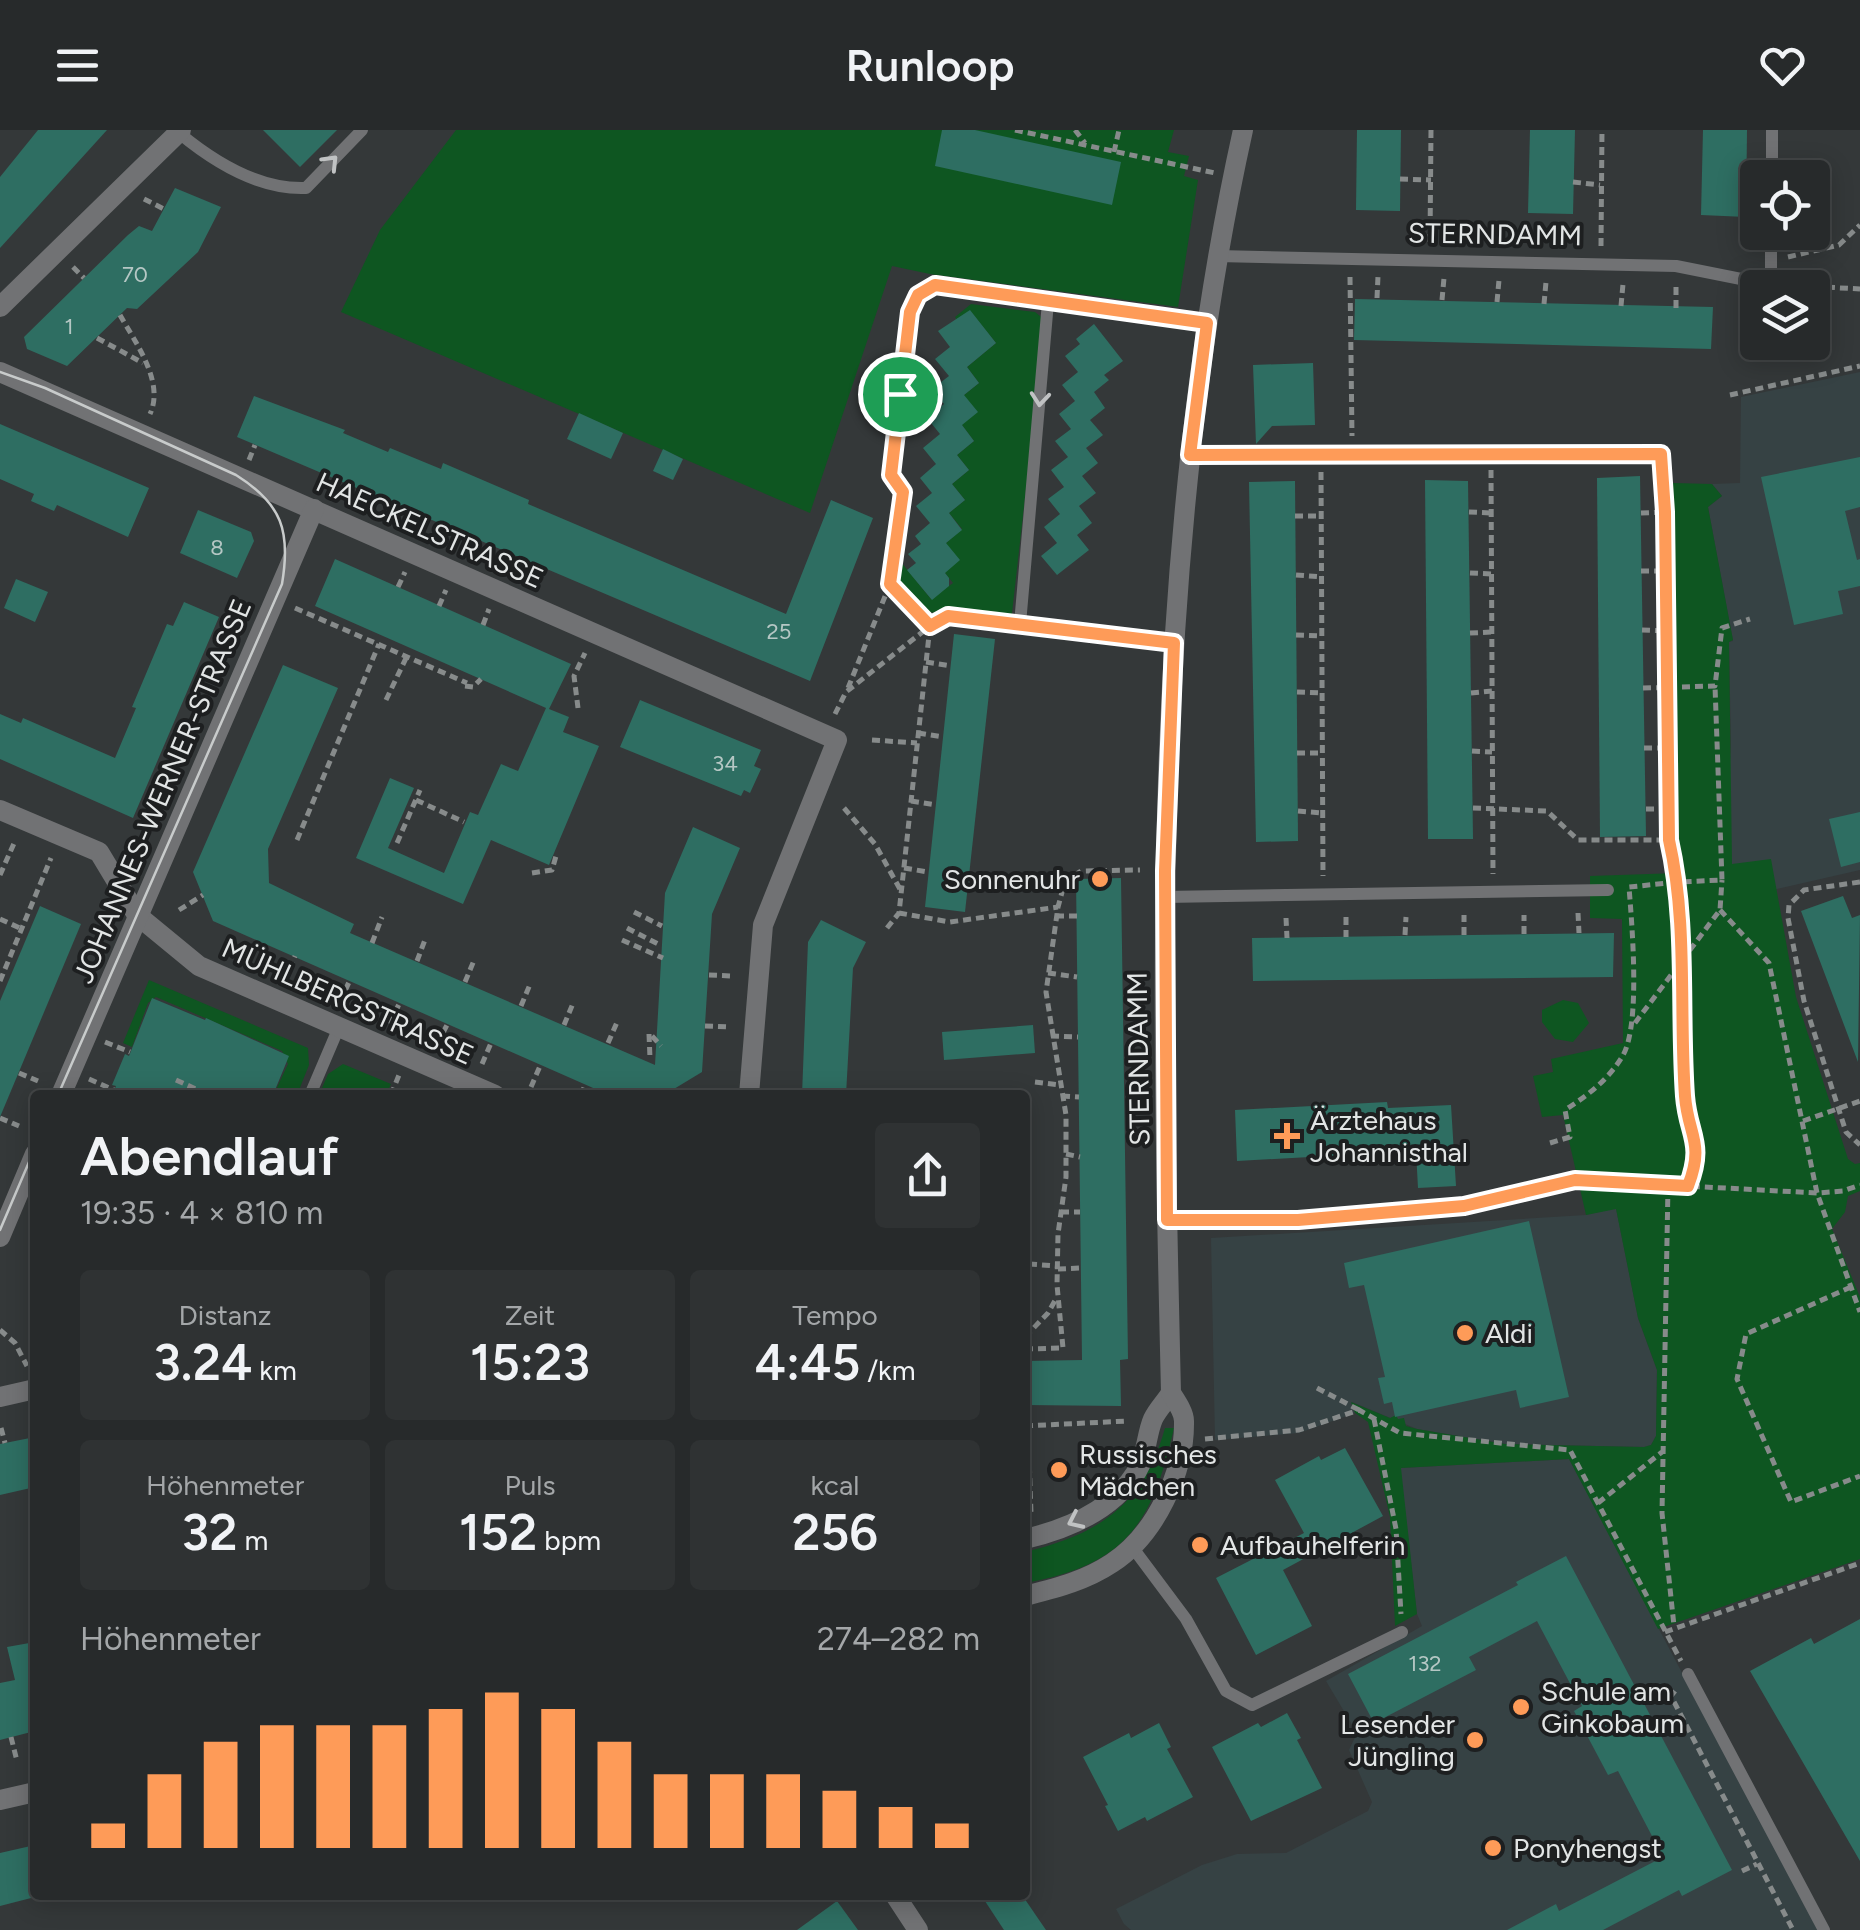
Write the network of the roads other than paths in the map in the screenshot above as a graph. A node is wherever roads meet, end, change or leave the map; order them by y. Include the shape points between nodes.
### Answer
1 (362, 130) edge
2 (1242, 130) edge
3 (1772, 130) edge
4 (180, 131) edge
5 (1772, 160) edge
6 (1770, 250) edge
7 (1217, 256) junction
8 (1048, 302) junction
9 (0, 307) edge
10 (1207, 323) junction
11 (0, 372) edge
12 (1661, 454) road end
13 (1190, 455) junction
14 (891, 475) road end
15 (314, 509) junction
16 (1174, 643) junction
17 (0, 810) edge
18 (1608, 890) dead end
19 (1164, 897) junction
20 (138, 915) junction
21 (339, 1027) junction
22 (63, 1090) edge
23 (312, 1090) edge
24 (484, 1090) edge
25 (748, 1090) edge
26 (30, 1166) edge
27 (1558, 1184) road end
28 (1167, 1220) junction
29 (0, 1236) edge
30 (30, 1380) edge
31 (1172, 1393) junction
32 (0, 1397) edge
33 (1030, 1538) edge
34 (1132, 1548) junction
35 (1030, 1595) edge
36 (1402, 1632) road end
37 (1688, 1674) road end
38 (30, 1793) edge
39 (0, 1800) edge
40 (898, 1900) edge
41 (918, 1930) edge
42 (1824, 1930) edge

4 -> 1 lane via 232,169 281,189 306,188
2 - 7 street, STERNDAMM
3 - 5 lane
4 - 9 street
6 - 7 lane, STERNDAMM via 1771,285 1676,266
7 - 10 street, STERNDAMM
8 - 10 lane
8 - 14 lane via 935,285 918,295 910,312
8 -> 16 lane via 1020,624
10 - 13 street, STERNDAMM
11 - 15 street, HAECKELSTRASSE
12 - 13 lane
13 - 16 street, STERNDAMM
15 - 20 street, JOHANNES-WERNER-STRASSE
15 - 25 street, HAECKELSTRASSE via 837,740 763,925
16 - 19 street, STERNDAMM
17 - 20 street, MÜHLBERGSTRASSE via 99,852
18 - 19 lane
19 - 28 street, STERNDAMM
20 - 21 street, MÜHLBERGSTRASSE via 199,966
20 - 22 street, JOHANNES-WERNER-STRASSE
21 - 23 lane
21 - 24 street, MÜHLBERGSTRASSE
26 - 29 street
27 - 28 lane via 1464,1206 1246,1222
28 - 31 street, STERNDAMM
30 - 32 street
31 -> 33 street, STERNDAMM via 1153,1418 1137,1471 1106,1505
31 - 34 street, STERNDAMM via 1185,1418 1176,1472
34 - 35 street, STERNDAMM via 1076,1583
34 - 36 lane via 1186,1618 1226,1690 1252,1705
37 - 42 lane
38 - 39 street
40 - 41 street

